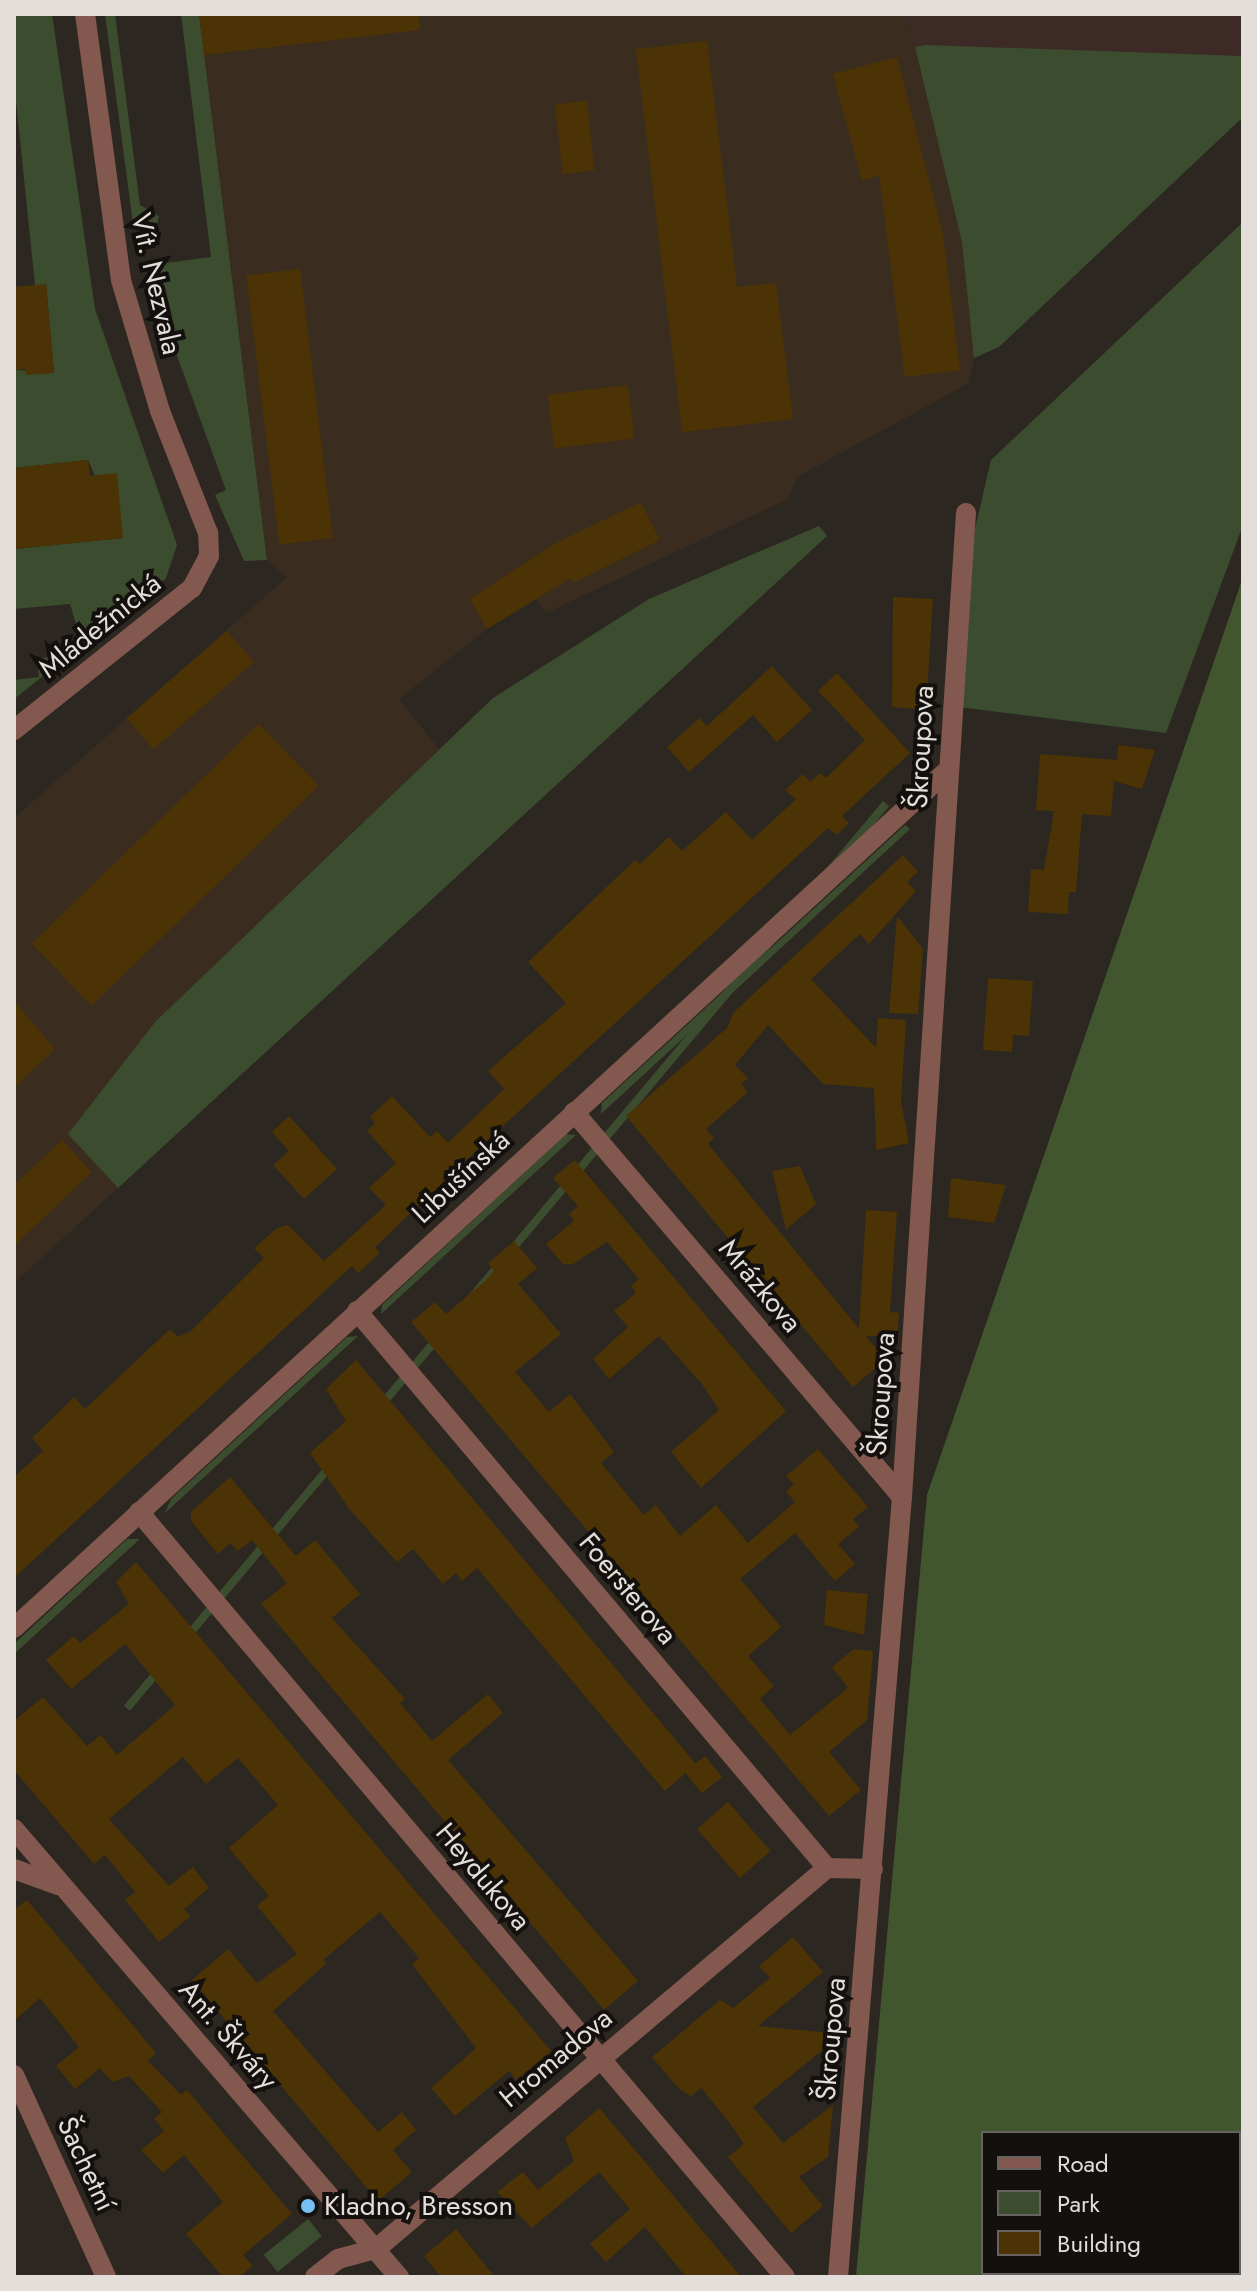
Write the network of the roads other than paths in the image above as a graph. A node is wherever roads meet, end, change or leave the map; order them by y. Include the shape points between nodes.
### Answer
1 (85, 14) edge
2 (966, 513) dead end
3 (209, 556) joint
4 (14, 730) edge
5 (948, 770) junction
6 (574, 1112) junction
7 (357, 1311) junction
8 (902, 1497) junction
9 (139, 1512) junction
10 (14, 1628) edge
11 (14, 1829) edge
12 (827, 1868) junction
13 (14, 1869) edge
14 (873, 1869) junction
15 (62, 1887) junction
16 (599, 2058) junction
17 (14, 2075) edge
18 (376, 2249) junction
19 (106, 2277) edge
20 (315, 2277) edge
21 (399, 2277) edge
22 (785, 2277) edge
23 (838, 2277) edge

1 - 3 street, Vít. Nezvala via 117,254 151,385 208,533
2 - 5 street, Škroupova
3 - 4 street, Mládežnická via 200,578 169,608
5 - 6 street, Libušínská
5 - 8 street, Škroupova
6 - 7 street, Libušínská
6 - 8 street, Mrázkova
7 - 9 street, Libušínská
7 - 12 street, Foersterova
8 - 14 street, Škroupova
9 - 10 street, Libušínská
9 - 16 street, Heydukova
11 - 15 street, Ant. Škváry
12 - 14 street
12 - 16 street, Hromadova
13 - 15 street
14 - 23 street, Škroupova
15 - 18 street, Ant. Škváry
16 - 18 street, Hromadova
16 - 22 street, Heydukova
17 - 19 street, Šachetní
18 - 20 street, Hromadova via 338,2259
18 - 21 street, Ant. Škváry

